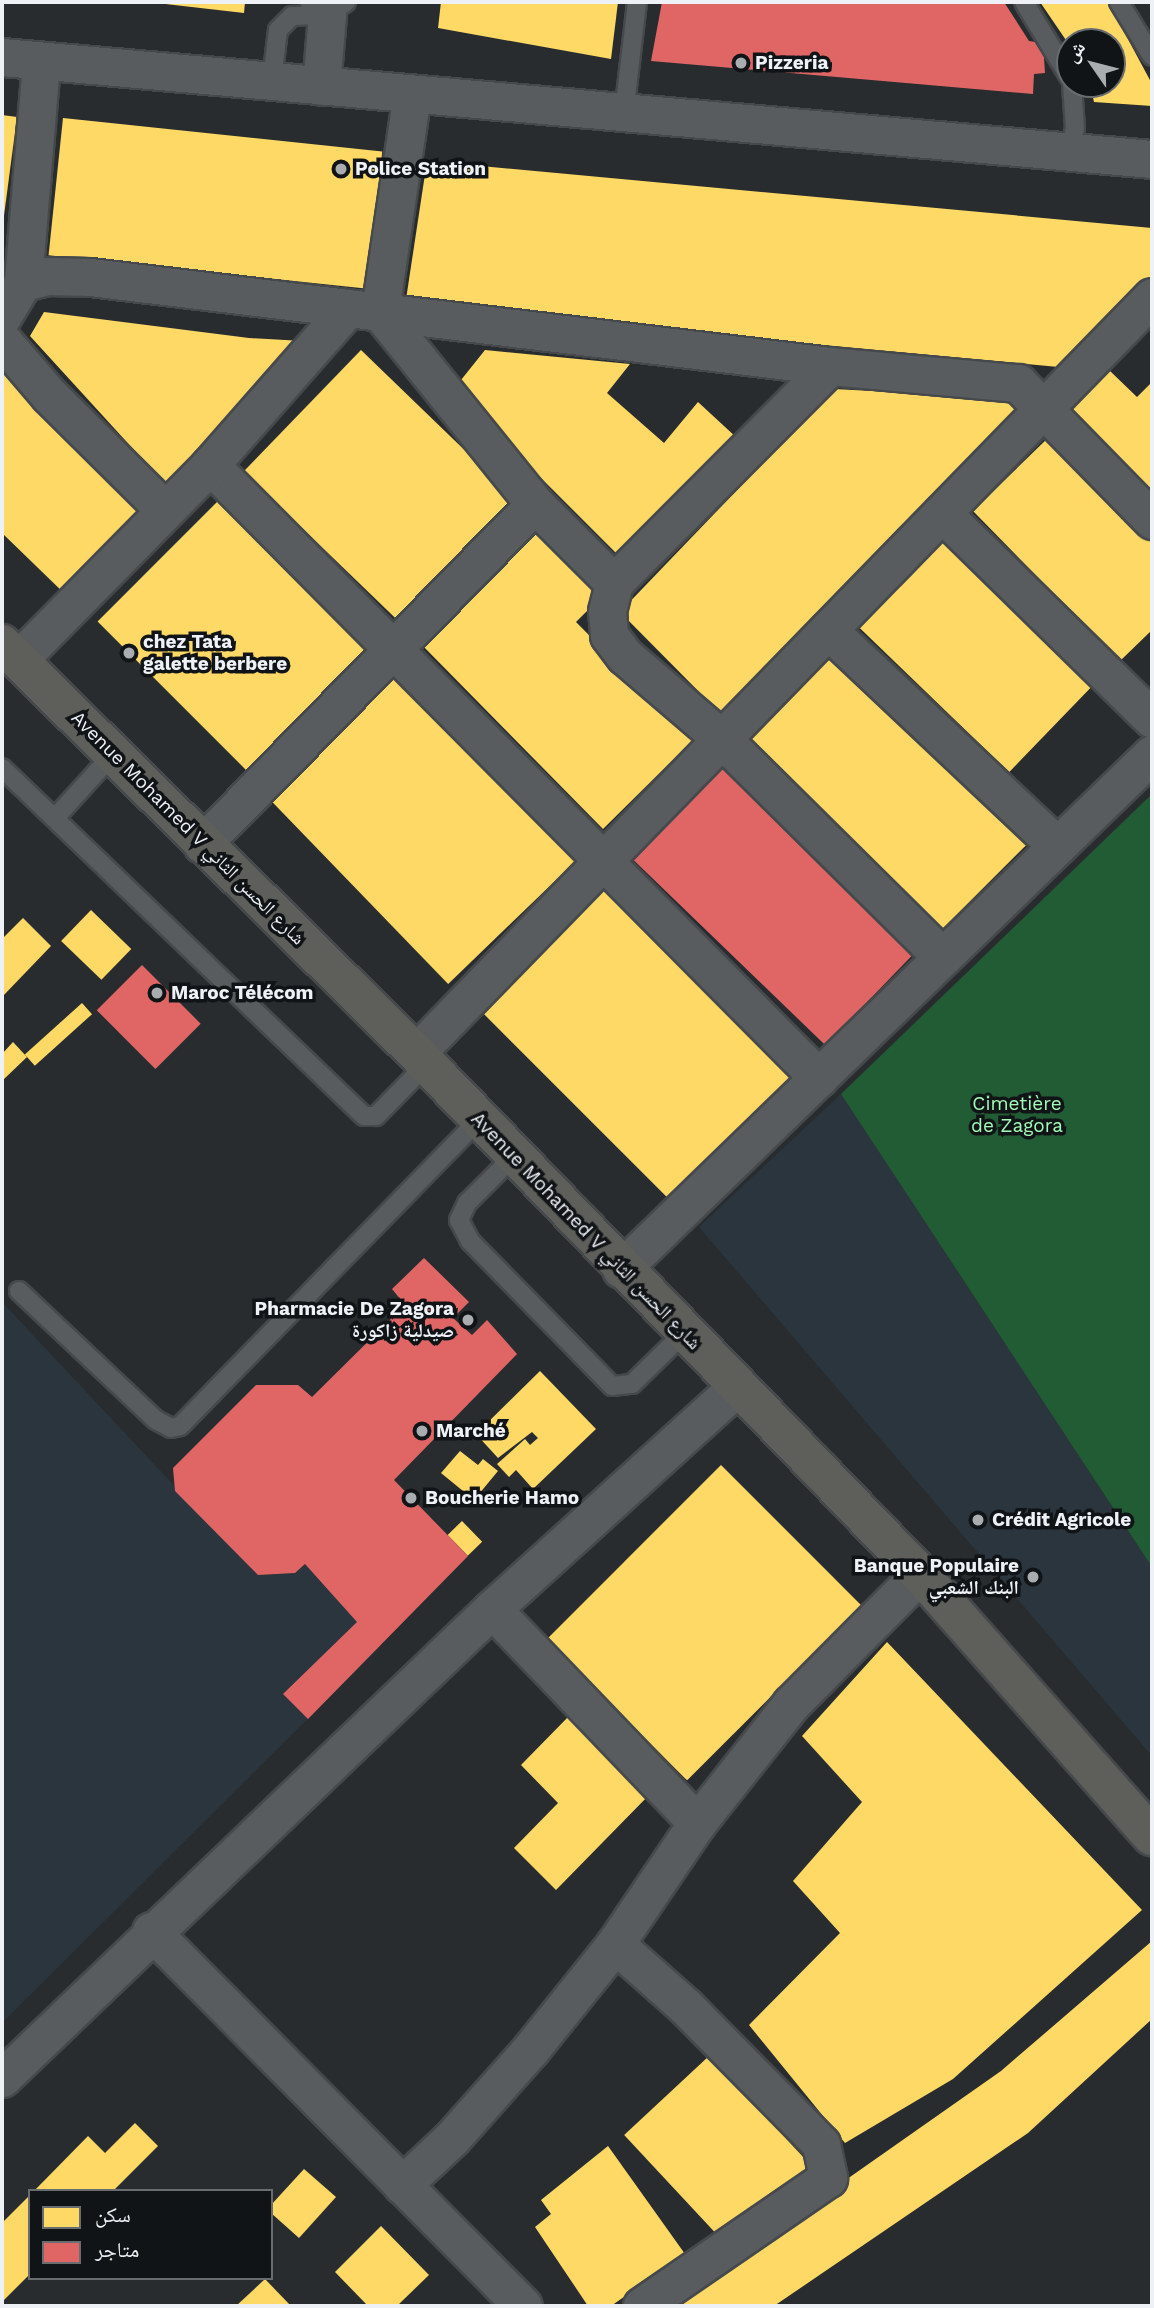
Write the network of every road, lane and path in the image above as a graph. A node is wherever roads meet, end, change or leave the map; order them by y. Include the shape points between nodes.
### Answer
1 (637, 2) edge
2 (1024, 2) edge
3 (1127, 5) edge
4 (331, 6) edge
5 (1056, 49) edge
6 (1152, 55) edge
7 (2, 57) edge
8 (41, 61) junction
9 (272, 80) junction
10 (321, 86) junction
11 (412, 94) junction
12 (1073, 98) edge
13 (624, 113) junction
14 (1070, 152) junction
15 (1152, 159) edge
16 (23, 282) junction
17 (364, 309) junction
18 (1148, 310) edge
19 (2, 317) edge
20 (2, 341) edge
21 (830, 366) junction
22 (1043, 409) junction
23 (210, 465) junction
24 (536, 504) junction
25 (165, 510) junction
26 (942, 513) junction
27 (1152, 520) edge
28 (614, 583) junction
29 (828, 630) junction
30 (393, 650) junction
31 (10, 652) edge
32 (1152, 719) edge
33 (722, 739) junction
34 (113, 754) junction
35 (1152, 754) edge
36 (2, 768) edge
37 (55, 818) junction
38 (202, 844) junction
39 (1057, 846) junction
40 (603, 861) junction
41 (942, 957) junction
42 (421, 1059) junction
43 (819, 1078) junction
44 (479, 1120) junction
45 (514, 1156) junction
46 (621, 1269) junction
47 (19, 1292) dead end
48 (684, 1333) junction
49 (736, 1388) junction
50 (920, 1574) junction
51 (492, 1609) junction
52 (697, 1823) junction
53 (1152, 1836) edge
54 (151, 1931) junction
55 (615, 1944) junction
56 (2, 2078) edge
57 (401, 2185) junction
58 (523, 2306) edge
59 (642, 2306) edge

1 - 13 lane
2 - 5 lane
3 - 6 lane
4 - 9 lane via 292,16 278,30
4 - 10 street
7 - 8 street
8 - 9 street
8 - 16 street
9 - 10 street
10 - 11 street
11 - 13 street
11 - 17 street
12 - 14 lane via 1075,128
13 - 14 street
14 - 15 street
16 - 17 street via 47,276 90,277
16 - 19 street
17 - 21 street
17 - 23 street
17 - 24 street
18 - 22 street
20 - 25 street via 49,395
21 - 22 street via 1018,383
21 - 28 street
22 - 26 street
22 - 27 street
23 - 25 street
23 - 30 street
24 - 28 street
24 - 30 street
25 - 31 street
26 - 29 street
26 - 32 street
28 - 33 street via 607,611 608,635 625,656
29 - 33 street
29 - 39 street
30 - 38 street
30 - 40 street
31 - 34 main road, Avenue Mohamed V شارع الحسن الثاني
33 - 40 street
33 - 41 street
34 - 37 lane
34 - 38 main road, Avenue Mohamed V شارع الحسن الثاني
35 - 39 street
36 - 37 lane
37 - 42 lane via 364,1116 376,1116
38 - 42 main road, Avenue Mohamed V شارع الحسن الثاني
39 - 41 street
40 - 42 street
40 - 43 street
41 - 43 street
42 - 44 main road, Avenue Mohamed V شارع الحسن الثاني
43 - 46 street
44 - 45 main road, Avenue Mohamed V شارع الحسن الثاني
44 - 47 lane via 180,1426 171,1428 156,1420
45 - 46 main road, Avenue Mohamed V شارع الحسن الثاني
45 - 48 lane via 467,1203 459,1220 470,1241 612,1386 621,1387 641,1377
46 - 48 main road, Avenue Mohamed V شارع الحسن الثاني
48 - 49 main road, Avenue Mohamed V شارع الحسن الثاني
49 - 50 main road, Avenue Mohamed V شارع الحسن الثاني
49 - 51 street
50 - 52 street via 791,1704
50 - 53 main road, Avenue Mohamed V شارع الحسن الثاني
51 - 52 street
51 - 54 street
52 - 55 street
54 - 56 street
54 - 57 street
55 - 57 street via 452,2138
55 - 59 street via 685,2006 821,2144 828,2178
57 - 58 street

